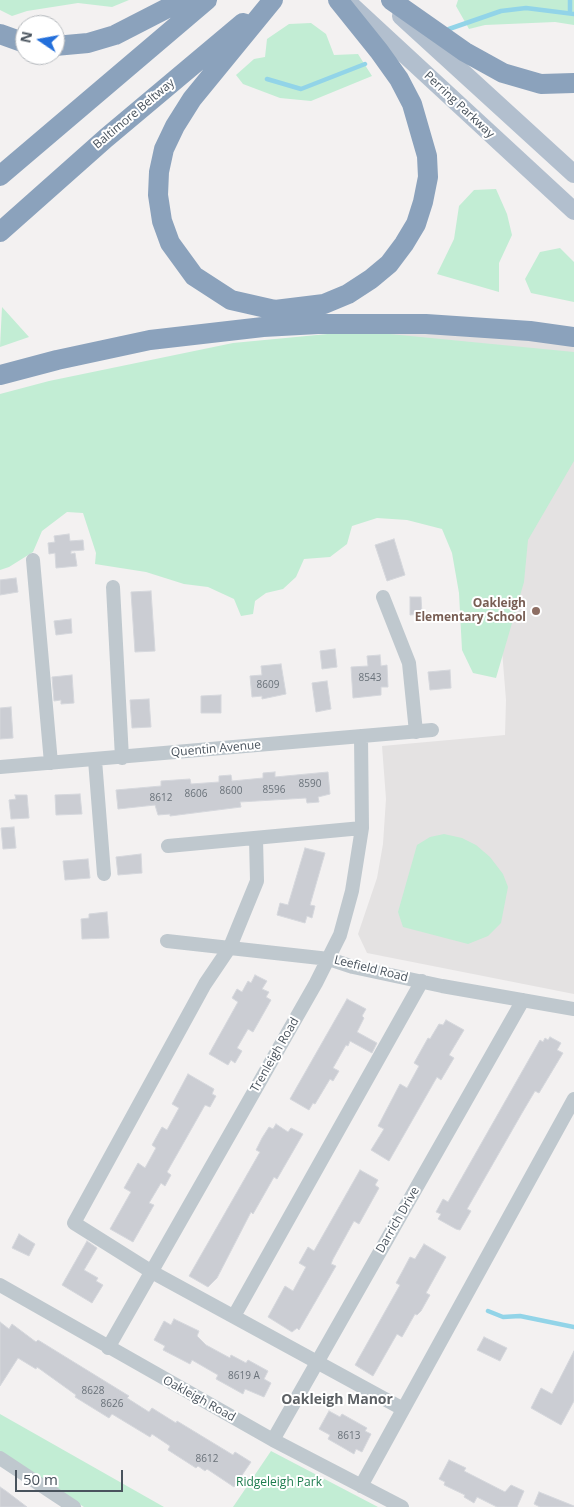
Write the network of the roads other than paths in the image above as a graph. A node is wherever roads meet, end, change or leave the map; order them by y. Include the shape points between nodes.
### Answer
1 (183, 0) edge
2 (207, 0) edge
3 (272, 0) edge
4 (338, 0) edge
5 (345, 0) edge
6 (384, 0) edge
7 (391, 0) edge
8 (0, 34) edge
9 (15, 39) edge
10 (65, 45) edge
11 (574, 83) edge
12 (574, 174) edge
13 (0, 176) edge
14 (574, 210) edge
15 (0, 232) edge
16 (574, 337) edge
17 (0, 375) edge
18 (33, 560) dead end
19 (113, 587) dead end
20 (383, 597) dead end
21 (432, 730) dead end
22 (416, 732) junction
23 (361, 736) junction
24 (122, 758) junction
25 (95, 760) junction
26 (52, 763) junction
27 (0, 767) edge
28 (362, 828) junction
29 (256, 838) junction
30 (168, 846) dead end
31 (104, 874) dead end
32 (167, 941) dead end
33 (230, 947) junction
34 (329, 959) junction
35 (422, 981) junction
36 (523, 1000) junction
37 (574, 1009) edge
38 (574, 1099) edge
39 (152, 1272) junction
40 (0, 1285) edge
41 (234, 1316) junction
42 (108, 1348) junction
43 (317, 1363) junction
44 (403, 1409) junction
45 (273, 1440) junction
46 (0, 1458) edge
47 (361, 1486) junction
48 (74, 1507) edge
49 (402, 1507) edge

1 - 10 highway via 115,35 88,43
2 - 13 highway
3 - 4 highway via 192,99 175,126 164,149 158,195 170,243 194,276 231,300 275,310 324,304 371,279 389,264 404,244 416,224 423,202 428,177 427,156 412,104 379,50
3 - 15 highway, Baltimore Beltway via 106,138
5 - 14 main road, Perring Parkway
6 - 12 main road
7 - 11 highway via 465,52 503,73 541,84
8 - 9 highway
16 - 17 highway via 426,324 263,327 142,342
18 - 26 street
19 - 24 street
20 - 22 street via 409,662
21 - 22 street, Quentin Avenue
22 - 23 street, Quentin Avenue
23 - 24 street, Quentin Avenue
23 - 28 street, Trenleigh Road
24 - 25 street, Quentin Avenue
25 - 26 street, Quentin Avenue
25 - 31 street
26 - 27 street, Quentin Avenue
28 - 29 street
28 - 34 street, Trenleigh Road via 352,891 340,935
29 - 30 street
29 - 33 street via 257,881
32 - 33 street, Leefield Road
33 - 34 street, Leefield Road
33 - 39 street via 205,984 74,1223
34 - 35 street, Leefield Road
34 - 39 street, Trenleigh Road
35 - 36 street, Leefield Road
35 - 41 street
36 - 37 street, Leefield Road
36 - 43 street, Darrich Drive
38 - 44 street
39 - 41 street
39 - 42 street, Trenleigh Road
40 - 42 street, Oakleigh Road
41 - 43 street
42 - 45 street, Oakleigh Road
43 - 44 street
43 - 45 street, Darrich Drive
44 - 47 street
45 - 47 street, Oakleigh Road
46 - 48 street
47 - 49 street, Oakleigh Road

